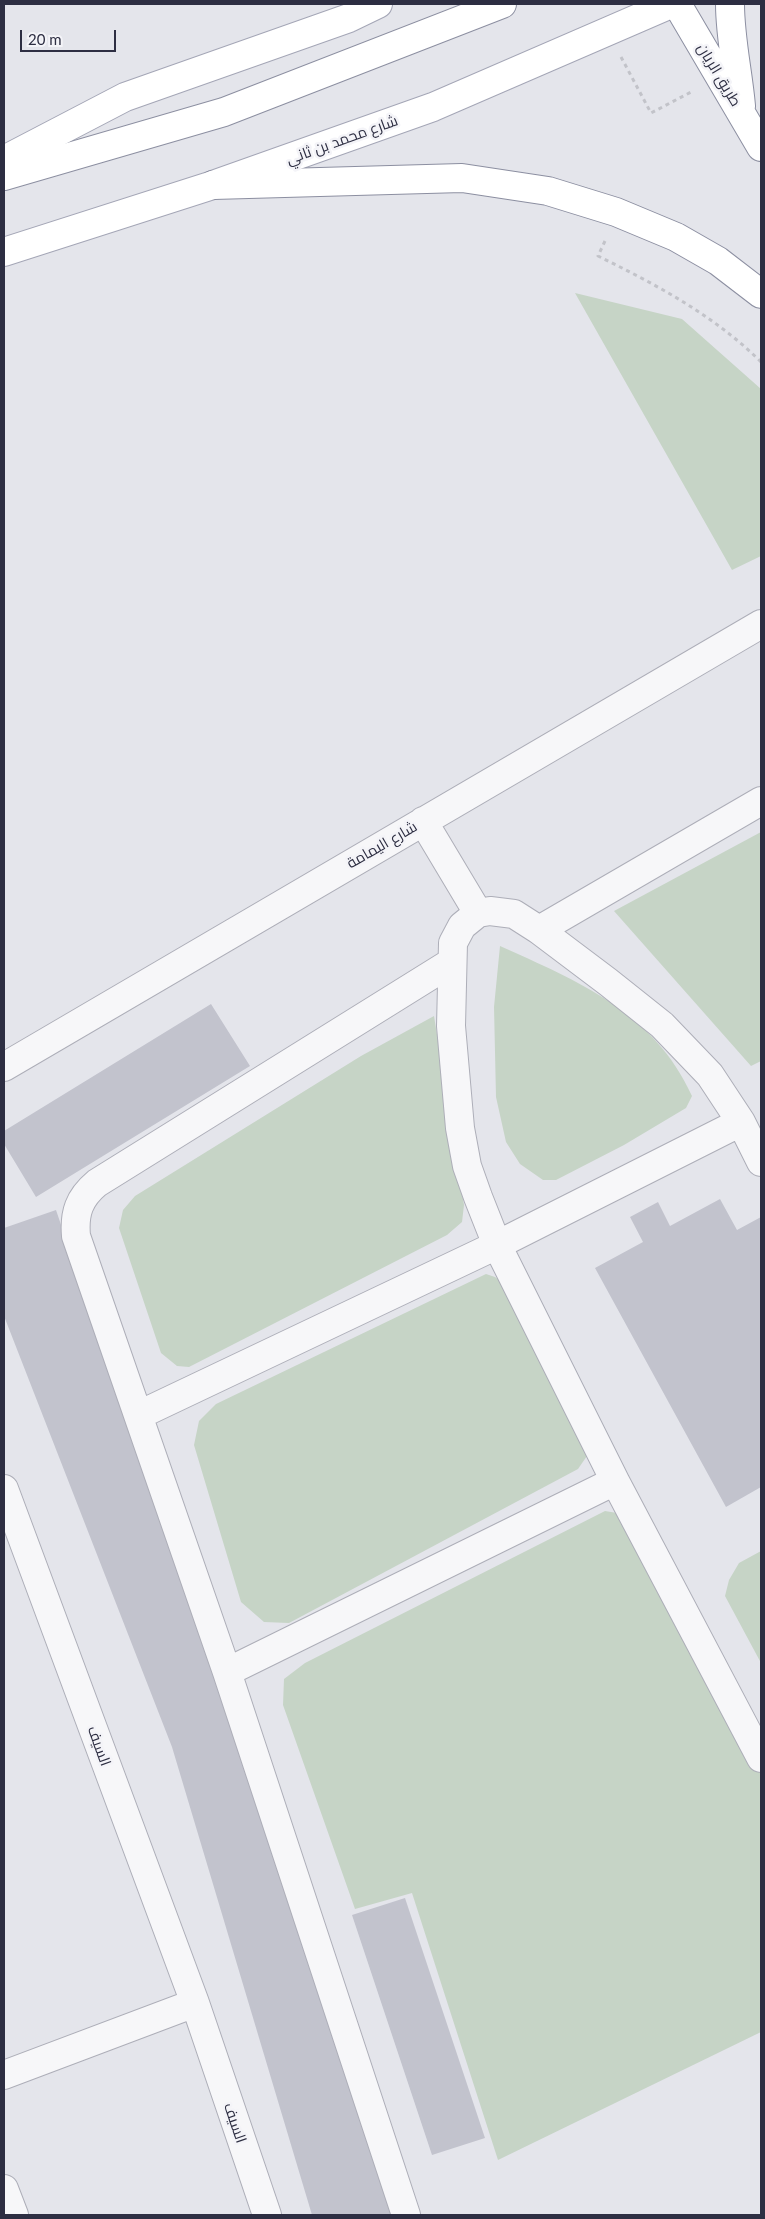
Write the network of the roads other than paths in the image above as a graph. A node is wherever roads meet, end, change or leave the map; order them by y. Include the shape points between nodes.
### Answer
1 (378, 4) edge
2 (502, 4) edge
3 (671, 4) edge
4 (677, 4) edge
5 (730, 4) edge
6 (742, 114) junction
7 (761, 147) edge
8 (4, 160) edge
9 (4, 176) edge
10 (213, 185) junction
11 (4, 252) edge
12 (761, 294) edge
13 (761, 624) edge
14 (761, 802) edge
15 (423, 821) junction
16 (478, 914) junction
17 (540, 930) junction
18 (452, 962) junction
19 (4, 1067) edge
20 (741, 1122) junction
21 (761, 1162) edge
22 (497, 1245) junction
23 (139, 1415) junction
24 (615, 1481) junction
25 (4, 1489) edge
26 (227, 1672) junction
27 (761, 1758) edge
28 (194, 2003) junction
29 (4, 2075) edge
30 (4, 2189) edge
31 (14, 2215) edge
32 (267, 2215) edge
33 (406, 2215) edge

1 - 8 main road via 349,18 125,97
2 - 9 main road via 224,112
3 - 10 main road, شارع محمد بن ثاني via 433,107
4 - 6 main road, طريق الريان
5 - 6 main road
6 - 7 main road, طريق الريان
10 - 11 main road, شارع محمد بن ثاني
10 - 12 main road via 462,178 548,191 616,212 676,237 718,261
13 - 15 street, شارع اليمامة
14 - 17 street
15 - 16 street
15 - 19 street, شارع اليمامة
16 - 17 street via 490,911 514,914
16 - 18 street via 456,934
17 - 20 street via 662,1025 710,1075
18 - 22 street via 451,1026 460,1128 467,1166
18 - 23 street via 97,1183 80,1201 76,1212 76,1236
20 - 21 street
20 - 22 street
22 - 23 street
22 - 24 street
23 - 26 street
24 - 26 street
24 - 27 street
25 - 28 street, السيف
26 - 33 street
28 - 29 street
28 - 32 street, السيف
30 - 31 street

